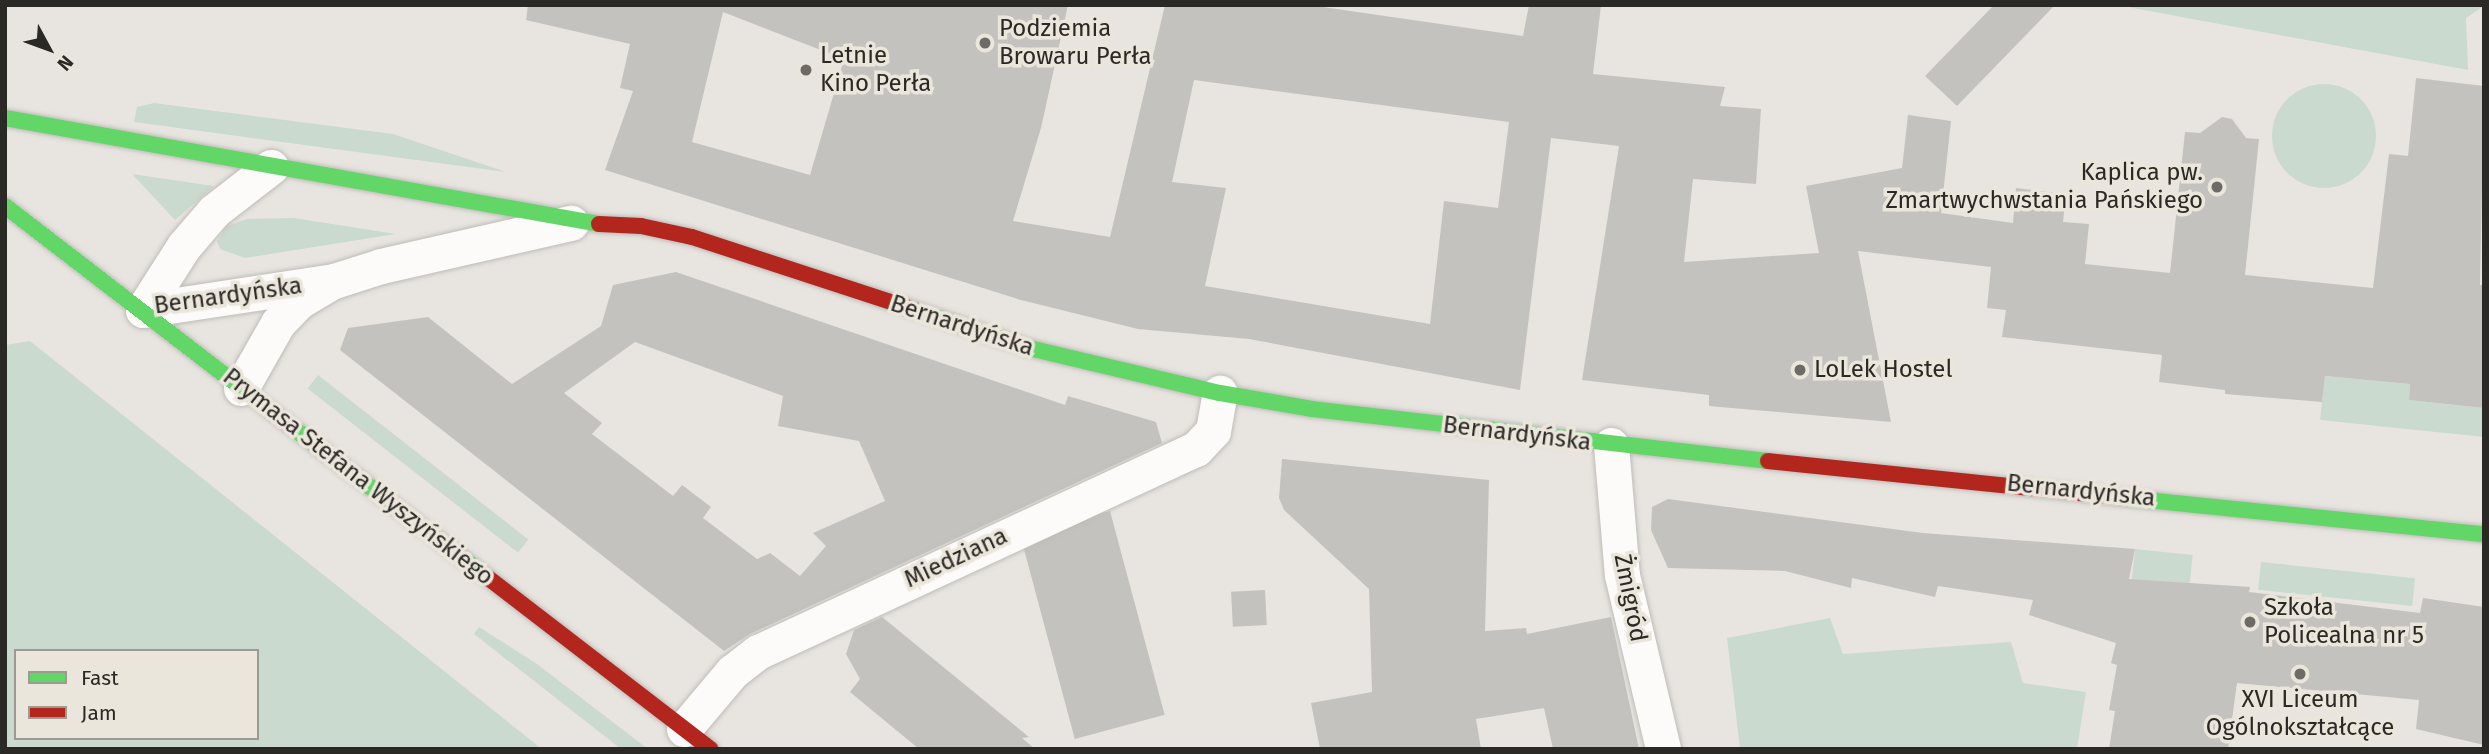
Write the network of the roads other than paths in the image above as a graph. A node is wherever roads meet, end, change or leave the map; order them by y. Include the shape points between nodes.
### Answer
1 (5, 118) edge
2 (271, 167) junction
3 (5, 206) edge
4 (573, 223) junction
5 (334, 281) junction
6 (143, 310) junction
7 (242, 388) junction
8 (1220, 393) junction
9 (1611, 445) junction
10 (2484, 534) edge
11 (697, 739) edge
12 (1663, 749) edge

1 - 2 street, Bernardyńska
2 - 4 street, Bernardyńska
2 - 6 street, Bernardyńska via 214,211 184,246
3 - 6 street, Prymasa Stefana Wyszyńskiego
4 - 5 street, Bernardyńska
4 - 8 street, Bernardyńska via 641,226 692,237 1029,348
5 - 6 street, Bernardyńska
5 - 7 street, Bernardyńska via 298,302 278,323
6 - 7 street, Prymasa Stefana Wyszyńskiego
7 - 11 street, Prymasa Stefana Wyszyńskiego
8 - 9 street, Bernardyńska via 1312,409
8 - 11 street, Miedziana via 1213,431 1196,449 758,652 721,683
9 - 10 street, Bernardyńska
9 - 12 street, Żmigród via 1622,575

